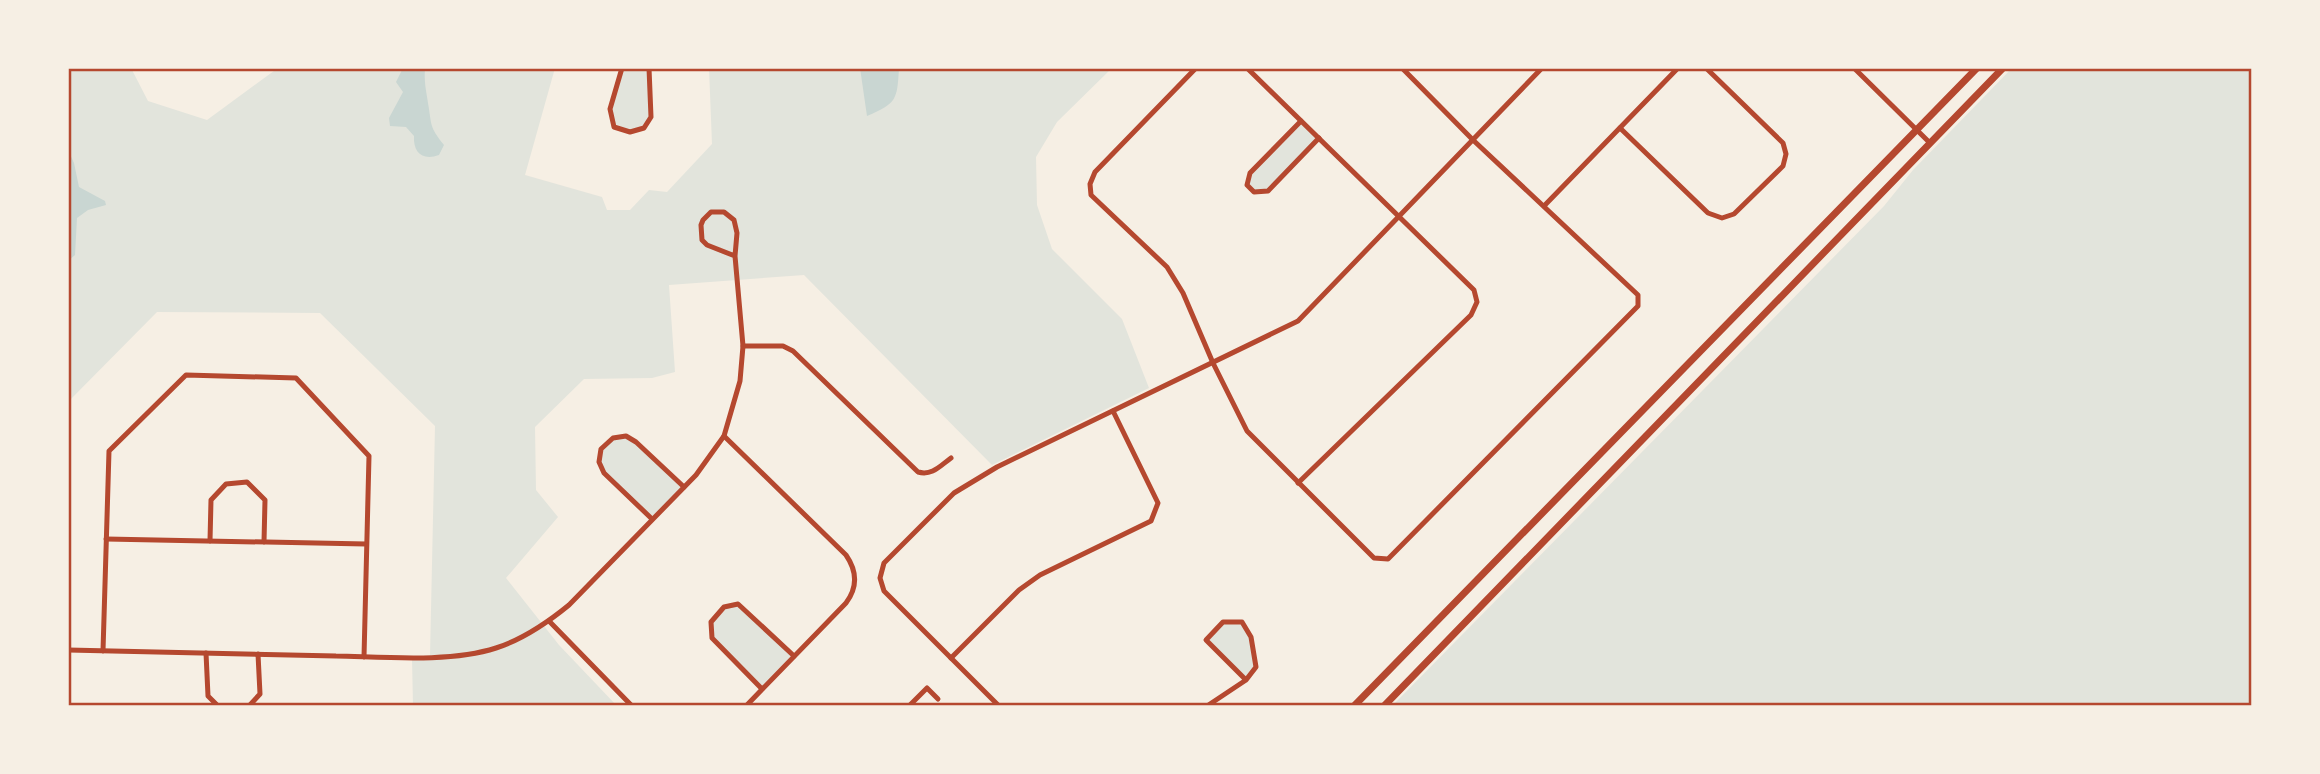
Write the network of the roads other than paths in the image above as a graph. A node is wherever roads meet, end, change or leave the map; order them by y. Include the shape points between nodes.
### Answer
1 (622, 68) edge
2 (649, 68) edge
3 (1196, 68) edge
4 (1247, 68) edge
5 (1402, 68) edge
6 (1542, 68) edge
7 (1678, 68) edge
8 (1706, 68) edge
9 (1854, 68) edge
10 (1977, 68) edge
11 (2003, 68) edge
12 (1301, 121) junction
13 (1620, 128) junction
14 (1917, 130) junction
15 (1319, 138) junction
16 (1473, 140) junction
17 (1930, 143) junction
18 (1544, 206) junction
19 (1399, 217) junction
20 (735, 256) junction
21 (743, 346) junction
22 (1213, 363) junction
23 (1113, 411) junction
24 (724, 436) junction
25 (951, 458) dead end
26 (1298, 483) junction
27 (684, 487) junction
28 (652, 519) junction
29 (106, 539) junction
30 (210, 541) junction
31 (264, 542) junction
32 (366, 544) junction
33 (549, 621) junction
34 (68, 650) edge
35 (103, 651) junction
36 (206, 653) junction
37 (258, 654) junction
38 (794, 656) junction
39 (364, 657) junction
40 (951, 658) junction
41 (1246, 680) junction
42 (762, 689) junction
43 (939, 699) dead end
44 (218, 706) edge
45 (249, 706) edge
46 (632, 706) edge
47 (746, 706) edge
48 (909, 706) edge
49 (999, 706) edge
50 (1208, 706) edge
51 (1354, 706) edge
52 (1384, 706) edge

1 - 2 street via 610,109 614,127 629,132 644,128 651,117
3 - 22 street via 1096,172 1090,184 1091,195 1167,267
4 - 12 street
5 - 16 street
6 - 16 street
7 - 13 street
8 - 13 street via 1783,143 1786,155 1783,166 1734,214 1722,218 1708,213
9 - 14 street
10 - 14 street
11 - 17 street
12 - 15 street
12 - 15 street via 1250,173 1247,186 1254,192 1268,191
13 - 18 street
14 - 17 street
14 - 51 street
15 - 19 street
16 - 18 street
16 - 19 street
17 - 52 street
18 - 26 street via 1638,295 1638,306 1388,559 1374,558
19 - 22 street via 1298,321
19 - 26 street via 1474,290 1477,302 1471,315
20 - 20 street via 737,225 724,212 711,212 701,225 702,240
20 - 21 street
21 - 24 street via 740,381
21 - 25 street via 783,346 793,351 918,472 926,475
22 - 23 street
22 - 26 street via 1247,431
23 - 40 street via 1158,503 1151,521 1040,575
23 - 40 street via 954,493 884,563 880,578 884,591
24 - 27 street
24 - 38 street via 853,565 853,593
27 - 28 street
27 - 28 street via 626,436 612,438 601,449 599,462 604,473
28 - 33 street
29 - 30 street
29 - 32 street via 109,451 186,375 296,378 369,456
29 - 35 street
30 - 31 street
30 - 31 street via 211,500 226,484 247,481 265,500
31 - 32 street
32 - 39 street
33 - 39 street via 522,638 470,654
33 - 46 street
34 - 35 street
35 - 36 street
36 - 37 street
36 - 44 street via 208,696
37 - 39 street
37 - 45 street via 260,694
38 - 42 street
38 - 42 street via 738,604 724,607 711,622 712,638
40 - 49 street
41 - 41 street via 1256,667 1251,637 1242,622 1223,622 1206,640
41 - 50 street
42 - 47 street
43 - 48 street via 927,688

